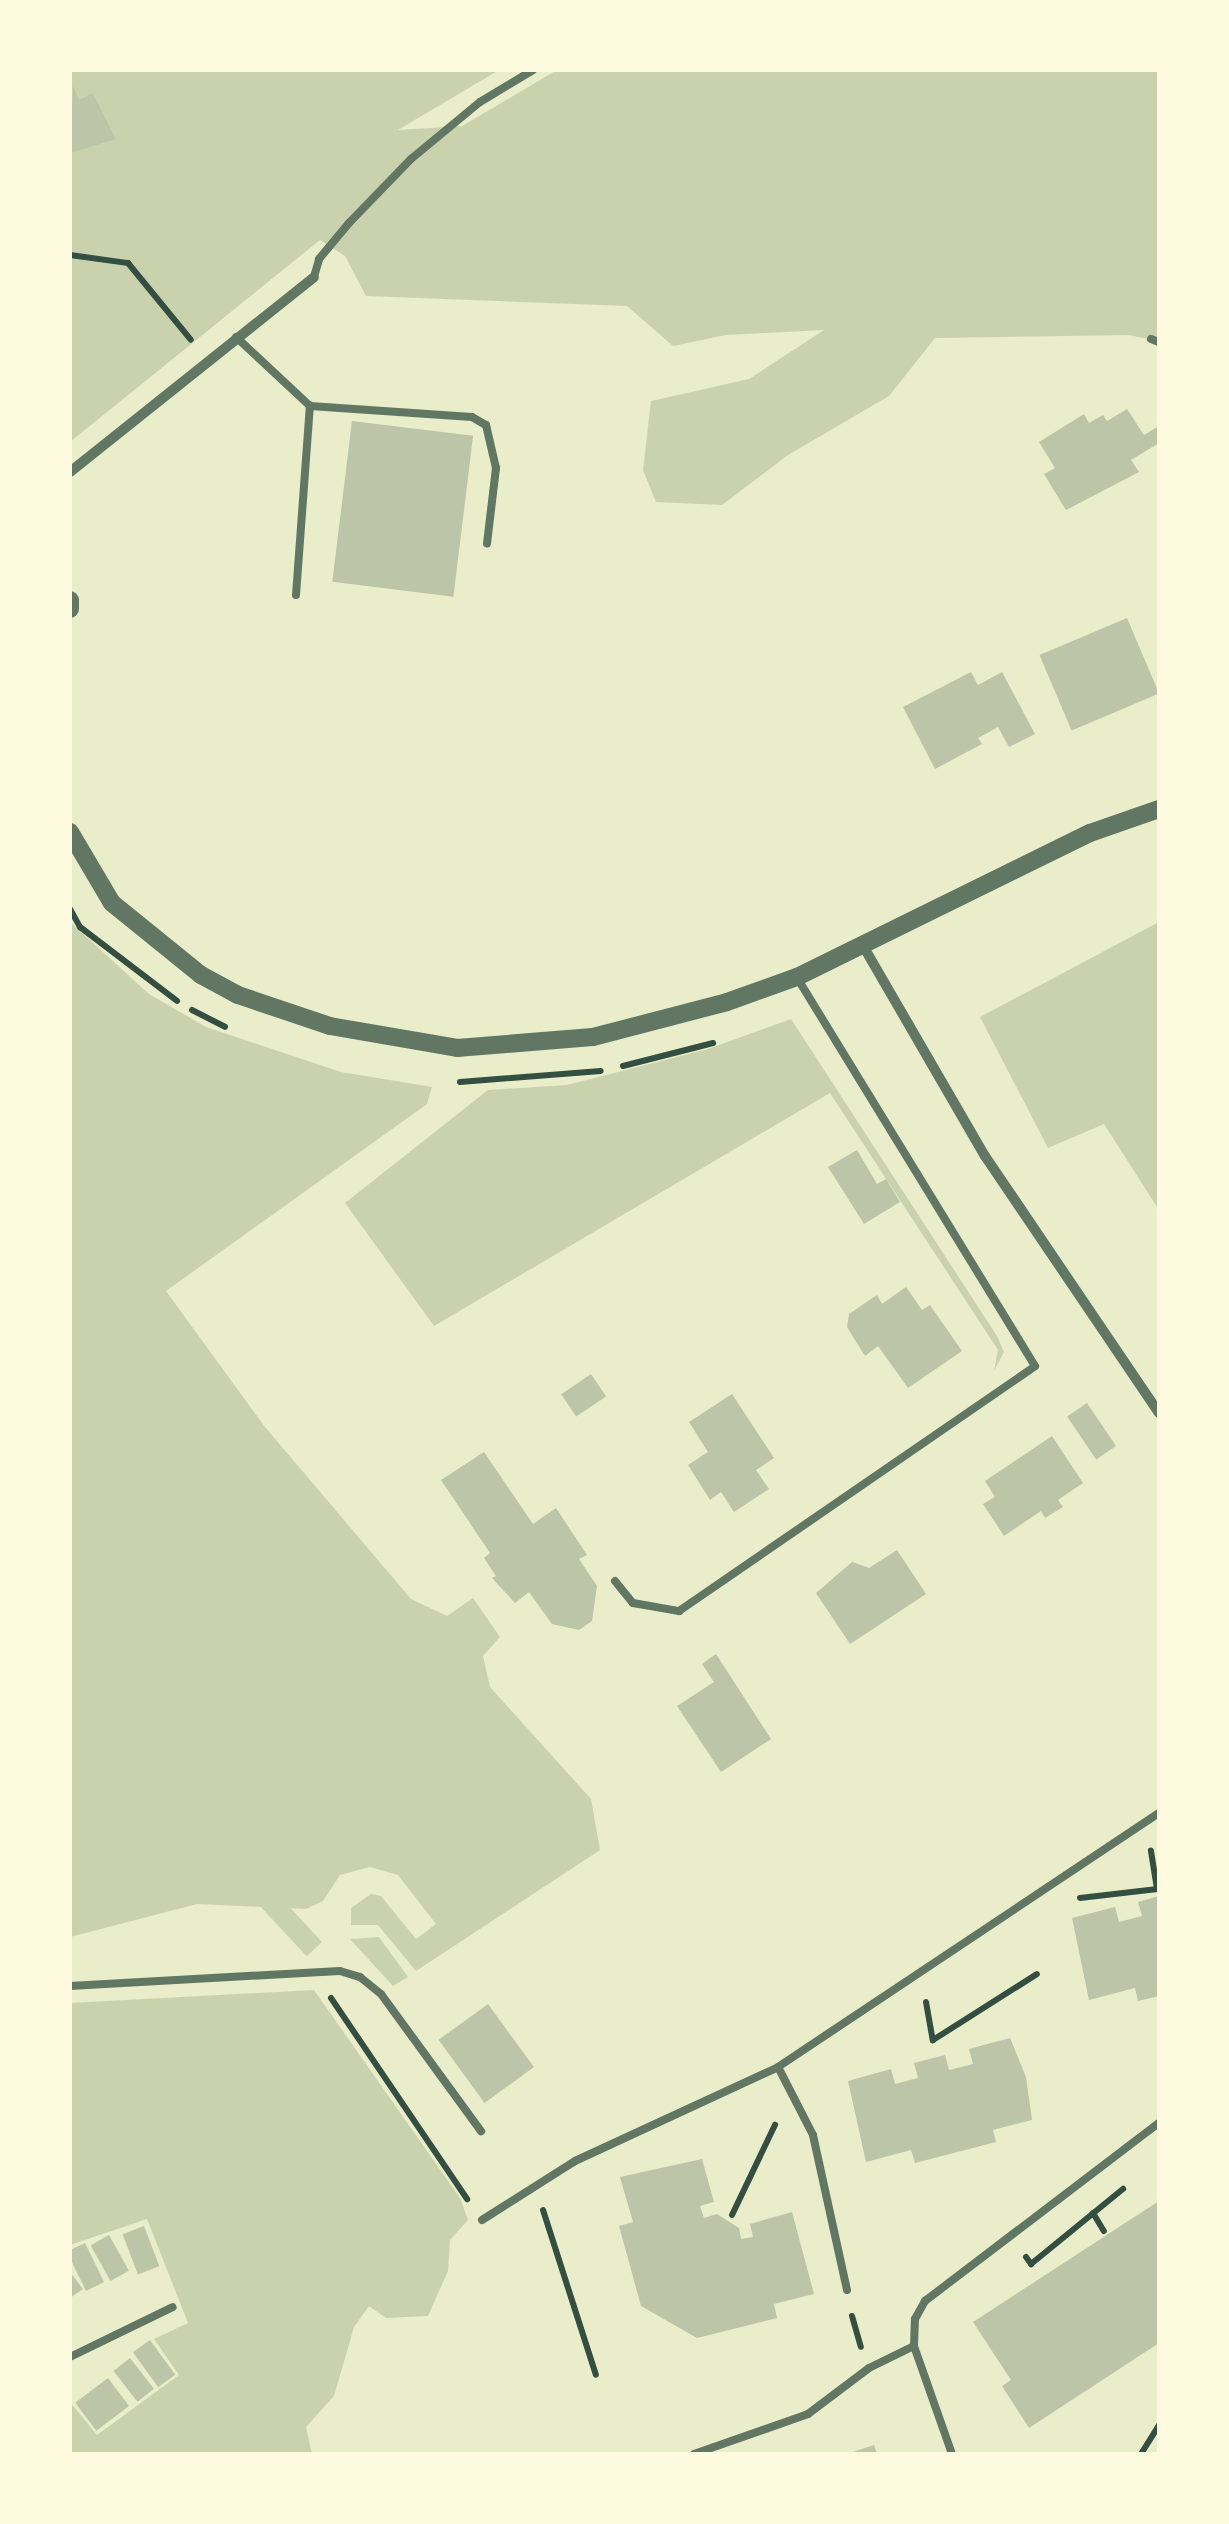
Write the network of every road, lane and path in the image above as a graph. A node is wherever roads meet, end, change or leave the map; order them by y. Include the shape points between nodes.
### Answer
1 (534, 70) edge
2 (70, 255) edge
3 (314, 277) joint
4 (236, 337) junction
5 (214, 355) junction
6 (310, 406) junction
7 (70, 472) edge
8 (486, 543) dead end
9 (296, 596) dead end
10 (70, 600) edge
11 (70, 609) edge
12 (1159, 810) edge
13 (70, 832) edge
14 (862, 944) junction
15 (797, 977) junction
16 (1159, 1414) edge
17 (615, 1581) dead end
18 (1159, 1813) edge
19 (1159, 1839) edge
20 (1150, 1845) junction
21 (1135, 1856) dead end
22 (1089, 1888) dead end
23 (314, 1972) junction
24 (1037, 1974) dead end
25 (70, 1986) edge
26 (923, 2004) dead end
27 (778, 2068) junction
28 (752, 2080) junction
29 (1159, 2124) edge
30 (481, 2131) dead end
31 (535, 2186) junction
32 (1094, 2213) dead end
33 (732, 2215) dead end
34 (482, 2220) joint
35 (1104, 2231) dead end
36 (848, 2290) dead end
37 (173, 2307) dead end
38 (914, 2346) junction
39 (70, 2357) edge
40 (596, 2375) dead end
41 (1159, 2425) edge
42 (694, 2454) edge
43 (952, 2454) edge
44 (1141, 2454) edge

1 - 3 lane via 480,102 411,159 339,235
2 - 5 path via 128,264 189,339
3 - 4 street
4 - 5 street
4 - 6 lane
5 - 7 street
6 - 8 lane via 472,417 486,425 496,468
6 - 9 lane
10 - 11 street
12 - 14 street via 1090,832
13 - 15 street via 92,878 165,952 238,996 389,1040 457,1048 593,1038 654,1025
14 - 15 street
14 - 16 street via 985,1156
15 - 17 lane via 1035,1366 679,1610 633,1602
18 - 27 lane
19 - 20 path
20 - 21 path
20 - 22 path via 1158,1889 1073,1899
23 - 25 lane
23 - 30 lane via 350,1974 381,1994
23 - 34 path
24 - 26 path via 933,2040
27 - 28 lane
27 - 36 lane via 813,2135
28 - 31 lane
28 - 33 path via 776,2128
29 - 38 lane via 925,2301 915,2320
31 - 34 lane
31 - 40 path
32 - 35 path
37 - 39 lane
38 - 42 lane via 869,2368 808,2414
38 - 43 lane
41 - 44 path

